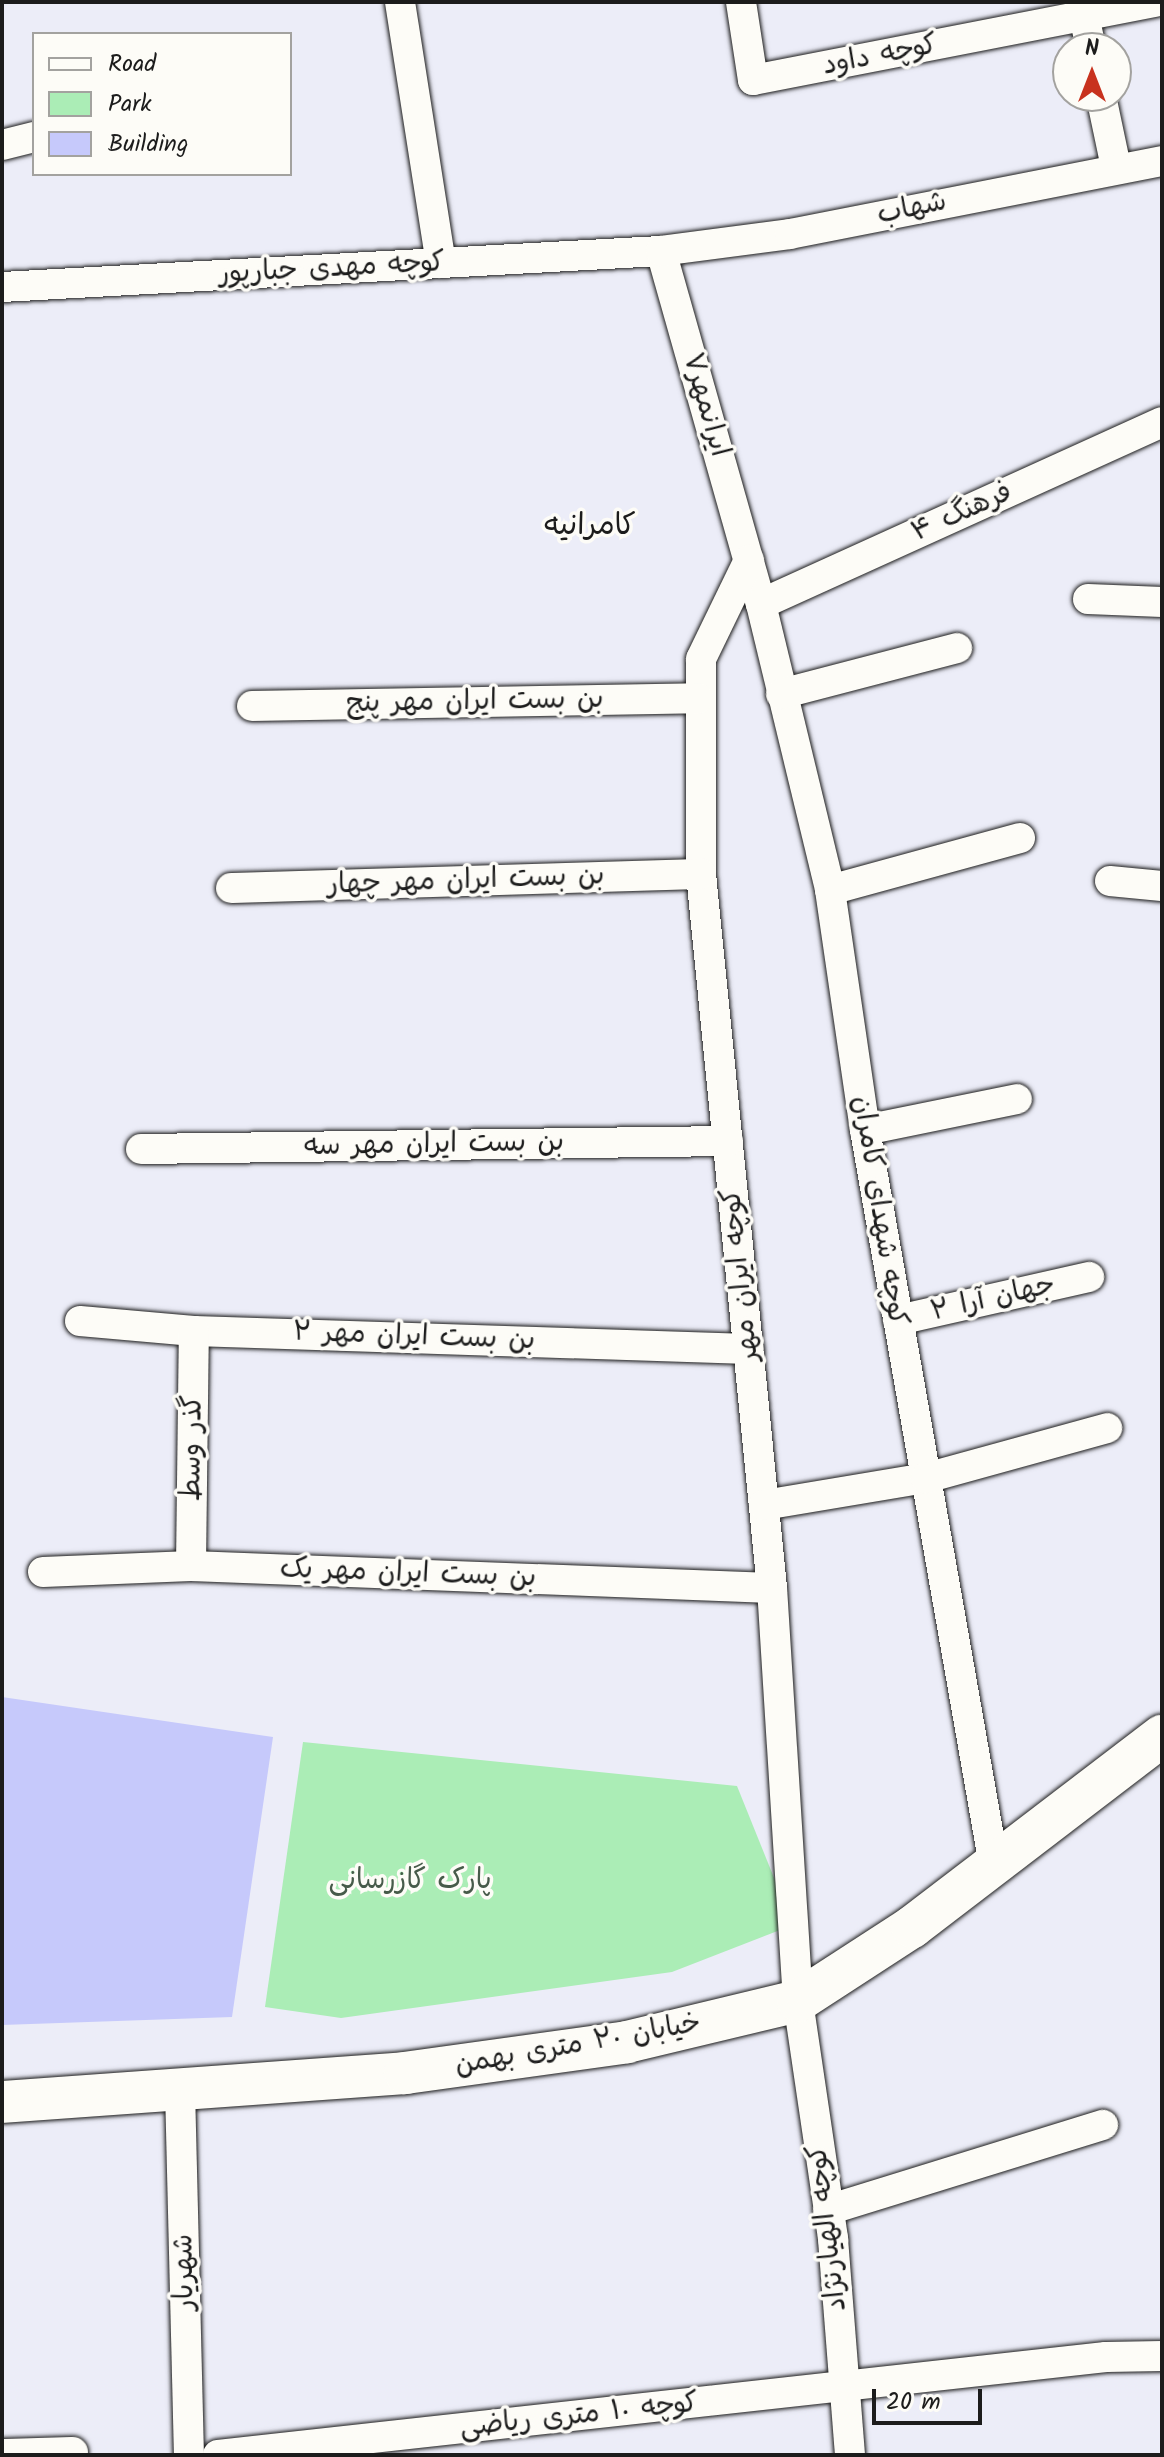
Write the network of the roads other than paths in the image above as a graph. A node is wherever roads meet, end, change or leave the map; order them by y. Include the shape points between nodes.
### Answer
1 (400, 2) edge
2 (741, 2) edge
3 (1156, 2) edge
4 (1082, 10) edge
5 (1087, 32) edge
6 (1104, 112) edge
7 (32, 138) edge
8 (2, 145) edge
9 (1162, 161) edge
10 (1116, 167) junction
11 (661, 251) junction
12 (441, 263) junction
13 (2, 287) edge
14 (1162, 422) edge
15 (749, 560) junction
16 (1088, 599) dead end
17 (1162, 602) edge
18 (761, 604) junction
19 (957, 648) dead end
20 (781, 694) junction
21 (698, 698) junction
22 (252, 706) dead end
23 (1020, 838) dead end
24 (701, 874) junction
25 (1110, 881) dead end
26 (1162, 886) edge
27 (231, 888) dead end
28 (830, 890) junction
29 (1017, 1099) dead end
30 (865, 1130) junction
31 (728, 1141) junction
32 (141, 1149) dead end
33 (1089, 1277) dead end
34 (898, 1320) junction
35 (80, 1321) dead end
36 (194, 1331) junction
37 (749, 1349) junction
38 (1107, 1428) dead end
39 (926, 1478) junction
40 (764, 1505) junction
41 (191, 1566) junction
42 (43, 1572) dead end
43 (772, 1588) junction
44 (1157, 1750) edge
45 (994, 1865) junction
46 (798, 2001) junction
47 (180, 2089) junction
48 (2, 2102) edge
49 (1103, 2125) dead end
50 (828, 2210) junction
51 (1162, 2356) edge
52 (845, 2387) junction
53 (73, 2452) dead end
54 (2, 2454) edge
55 (189, 2455) edge
56 (218, 2455) edge
57 (850, 2455) edge

1 - 12 street
2 - 4 street, کوچه داود via 753,80
3 - 4 street
4 - 5 street
6 - 10 street
7 - 8 street
9 - 10 street, شهاب
10 - 11 street, شهاب via 790,234
11 - 12 street, کوچه مهدی جبارپور
11 - 15 street, ایرانمهر۷
12 - 13 street, کوچه مهدی جبارپور
14 - 18 street, فرهنگ ۴
15 - 18 street, کوچه شهدای کامران
15 - 21 street, کوچه ایران مهر via 701,659
16 - 17 street
18 - 20 street, کوچه شهدای کامران
19 - 20 street
20 - 28 street, کوچه شهدای کامران
21 - 22 street, بن بست ایران مهر پنج
21 - 24 street, کوچه ایران مهر
23 - 28 street
24 - 27 street, بن بست ایران مهر چهار
24 - 31 street, کوچه ایران مهر
25 - 26 street
28 - 30 street, کوچه شهدای کامران
29 - 30 street
30 - 34 street, کوچه شهدای کامران
31 - 32 street, بن بست ایران مهر سه
31 - 37 street, کوچه ایران مهر
33 - 34 street, جهان آرا ۲
34 - 39 street, کوچه شهدای کامران
35 - 36 street, ۲ بن بست ایران مهر
36 - 37 street, ۲ بن بست ایران مهر
36 - 41 street, گذر وسط
37 - 40 street, کوچه ایران مهر
38 - 39 street
39 - 40 street
39 - 45 street, کوچه شهدای کامران
40 - 43 street, کوچه ایران مهر
41 - 42 street, بن بست ایران مهر یک
41 - 43 street, بن بست ایران مهر یک
43 - 46 street, کوچه ایران مهر
44 - 45 street, خیابان ۲۰ متری بهمن
45 - 46 street, خیابان ۲۰ متری بهمن via 912,1927
46 - 47 street, خیابان ۲۰ متری بهمن via 627,2042 405,2073
46 - 50 street, کوچه الهیارنژاد
47 - 48 street, خیابان ۲۰ متری بهمن
47 - 55 street, شهریار
49 - 50 street
50 - 52 street, کوچه الهیارنژاد
51 - 52 street, کوچه ۱۰ متری ریاضی via 1106,2357
52 - 56 street, کوچه ۱۰ متری ریاضی
52 - 57 street, کوچه الهیارنژاد
53 - 54 street

